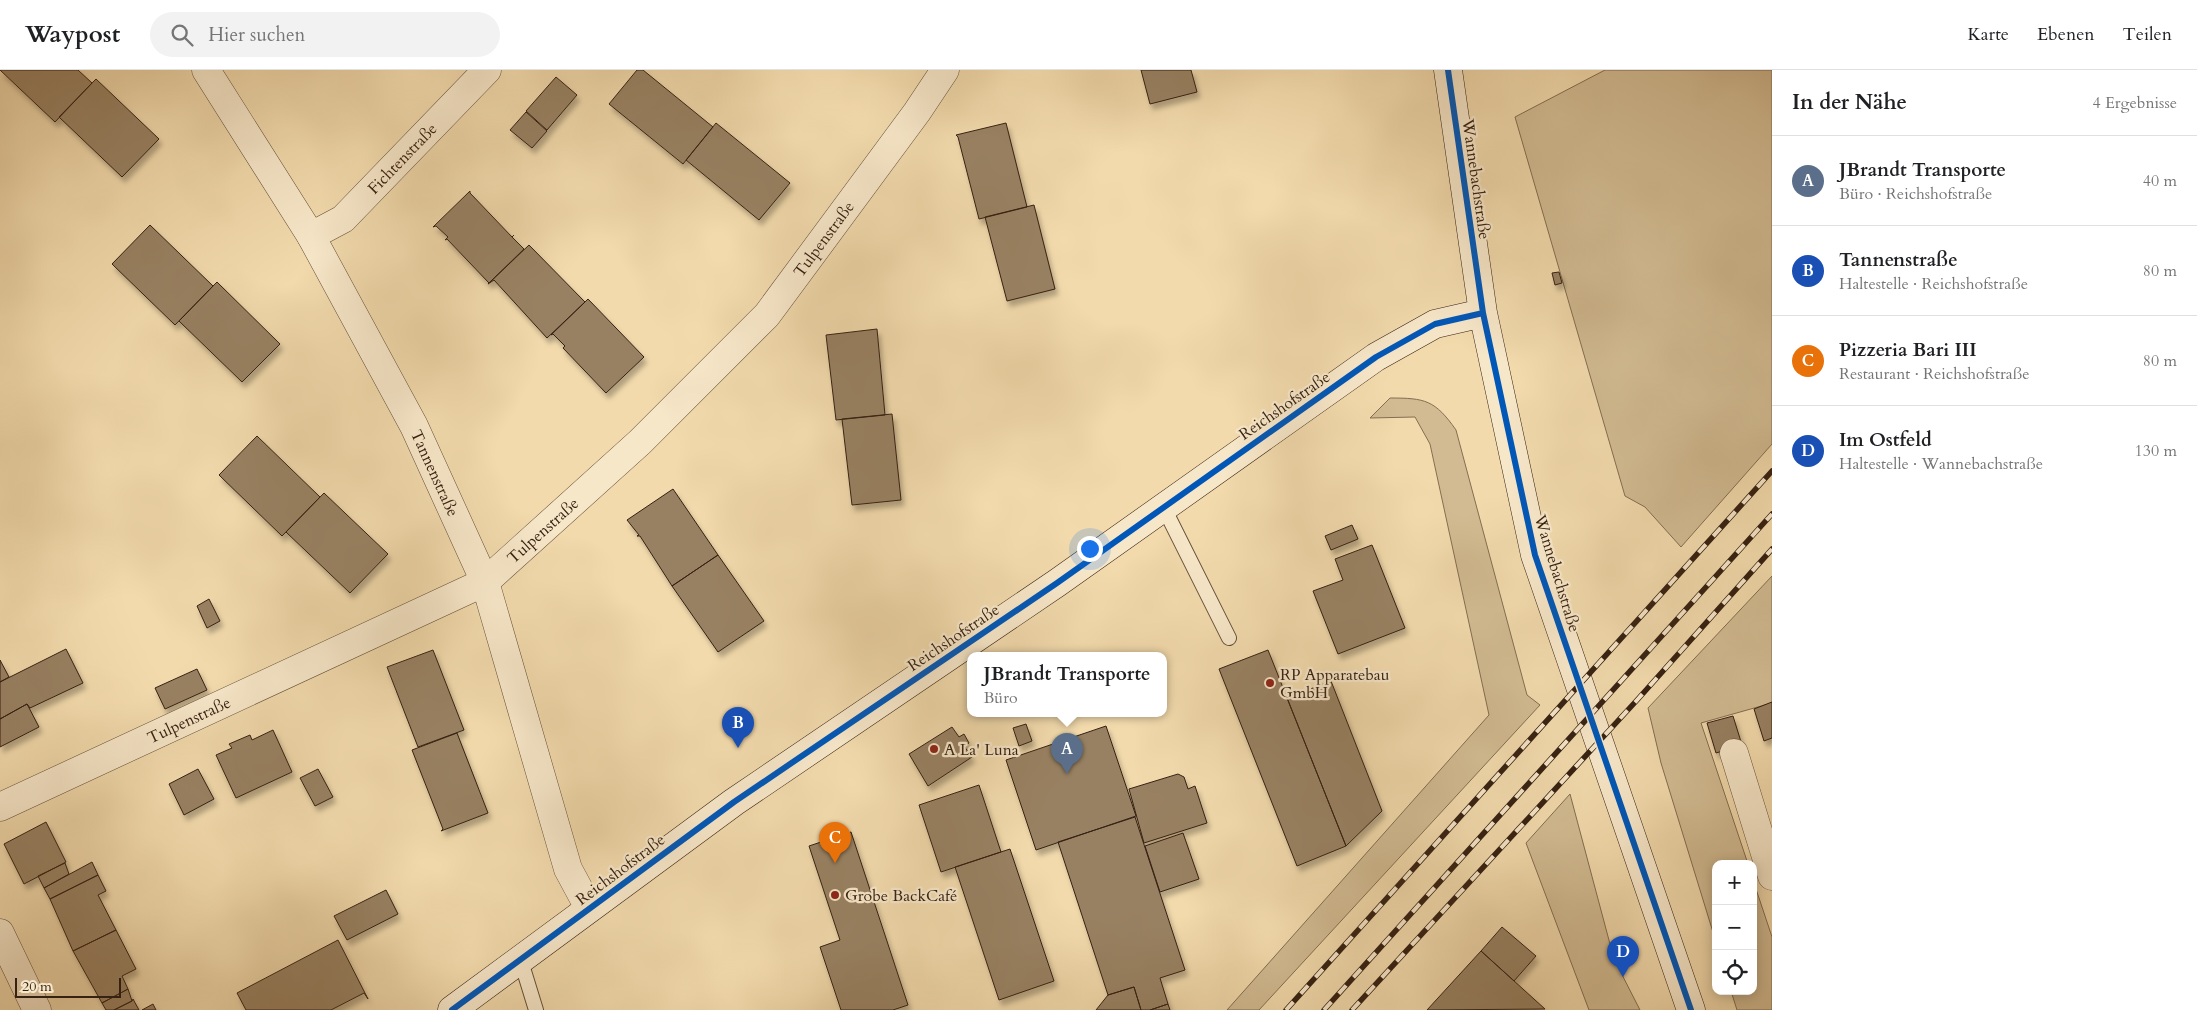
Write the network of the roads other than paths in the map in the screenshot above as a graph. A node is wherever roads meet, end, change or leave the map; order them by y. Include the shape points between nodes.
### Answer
1 (206, 70) edge
2 (487, 70) edge
3 (945, 70) edge
4 (1448, 70) edge
5 (311, 236) junction
6 (1483, 313) junction
7 (1163, 506) junction
8 (485, 582) junction
9 (1229, 638) dead end
10 (1734, 753) dead end
11 (0, 807) edge
12 (1772, 876) edge
13 (589, 908) junction
14 (0, 933) edge
15 (520, 958) junction
16 (35, 1009) edge
17 (452, 1010) edge
18 (536, 1010) edge
19 (1691, 1010) edge

1 - 5 street, Tannenstraße
2 - 5 street, Fichtenstraße via 343,219
3 - 8 street, Tulpenstraße via 767,315 640,442
4 - 6 street, Wannebachstraße
5 - 8 street, Tannenstraße via 414,426
6 - 7 street, Reichshofstraße via 1435,324 1376,356
6 - 19 street, Wannebachstraße via 1535,555
7 - 9 lane
7 - 13 street, Reichshofstraße via 1057,584 756,787
8 - 11 street, Tulpenstraße
8 - 13 street, Tannenstraße via 568,869
10 - 12 street
13 - 15 street, Reichshofstraße
14 - 16 street
15 - 17 street, Reichshofstraße
15 - 18 lane

